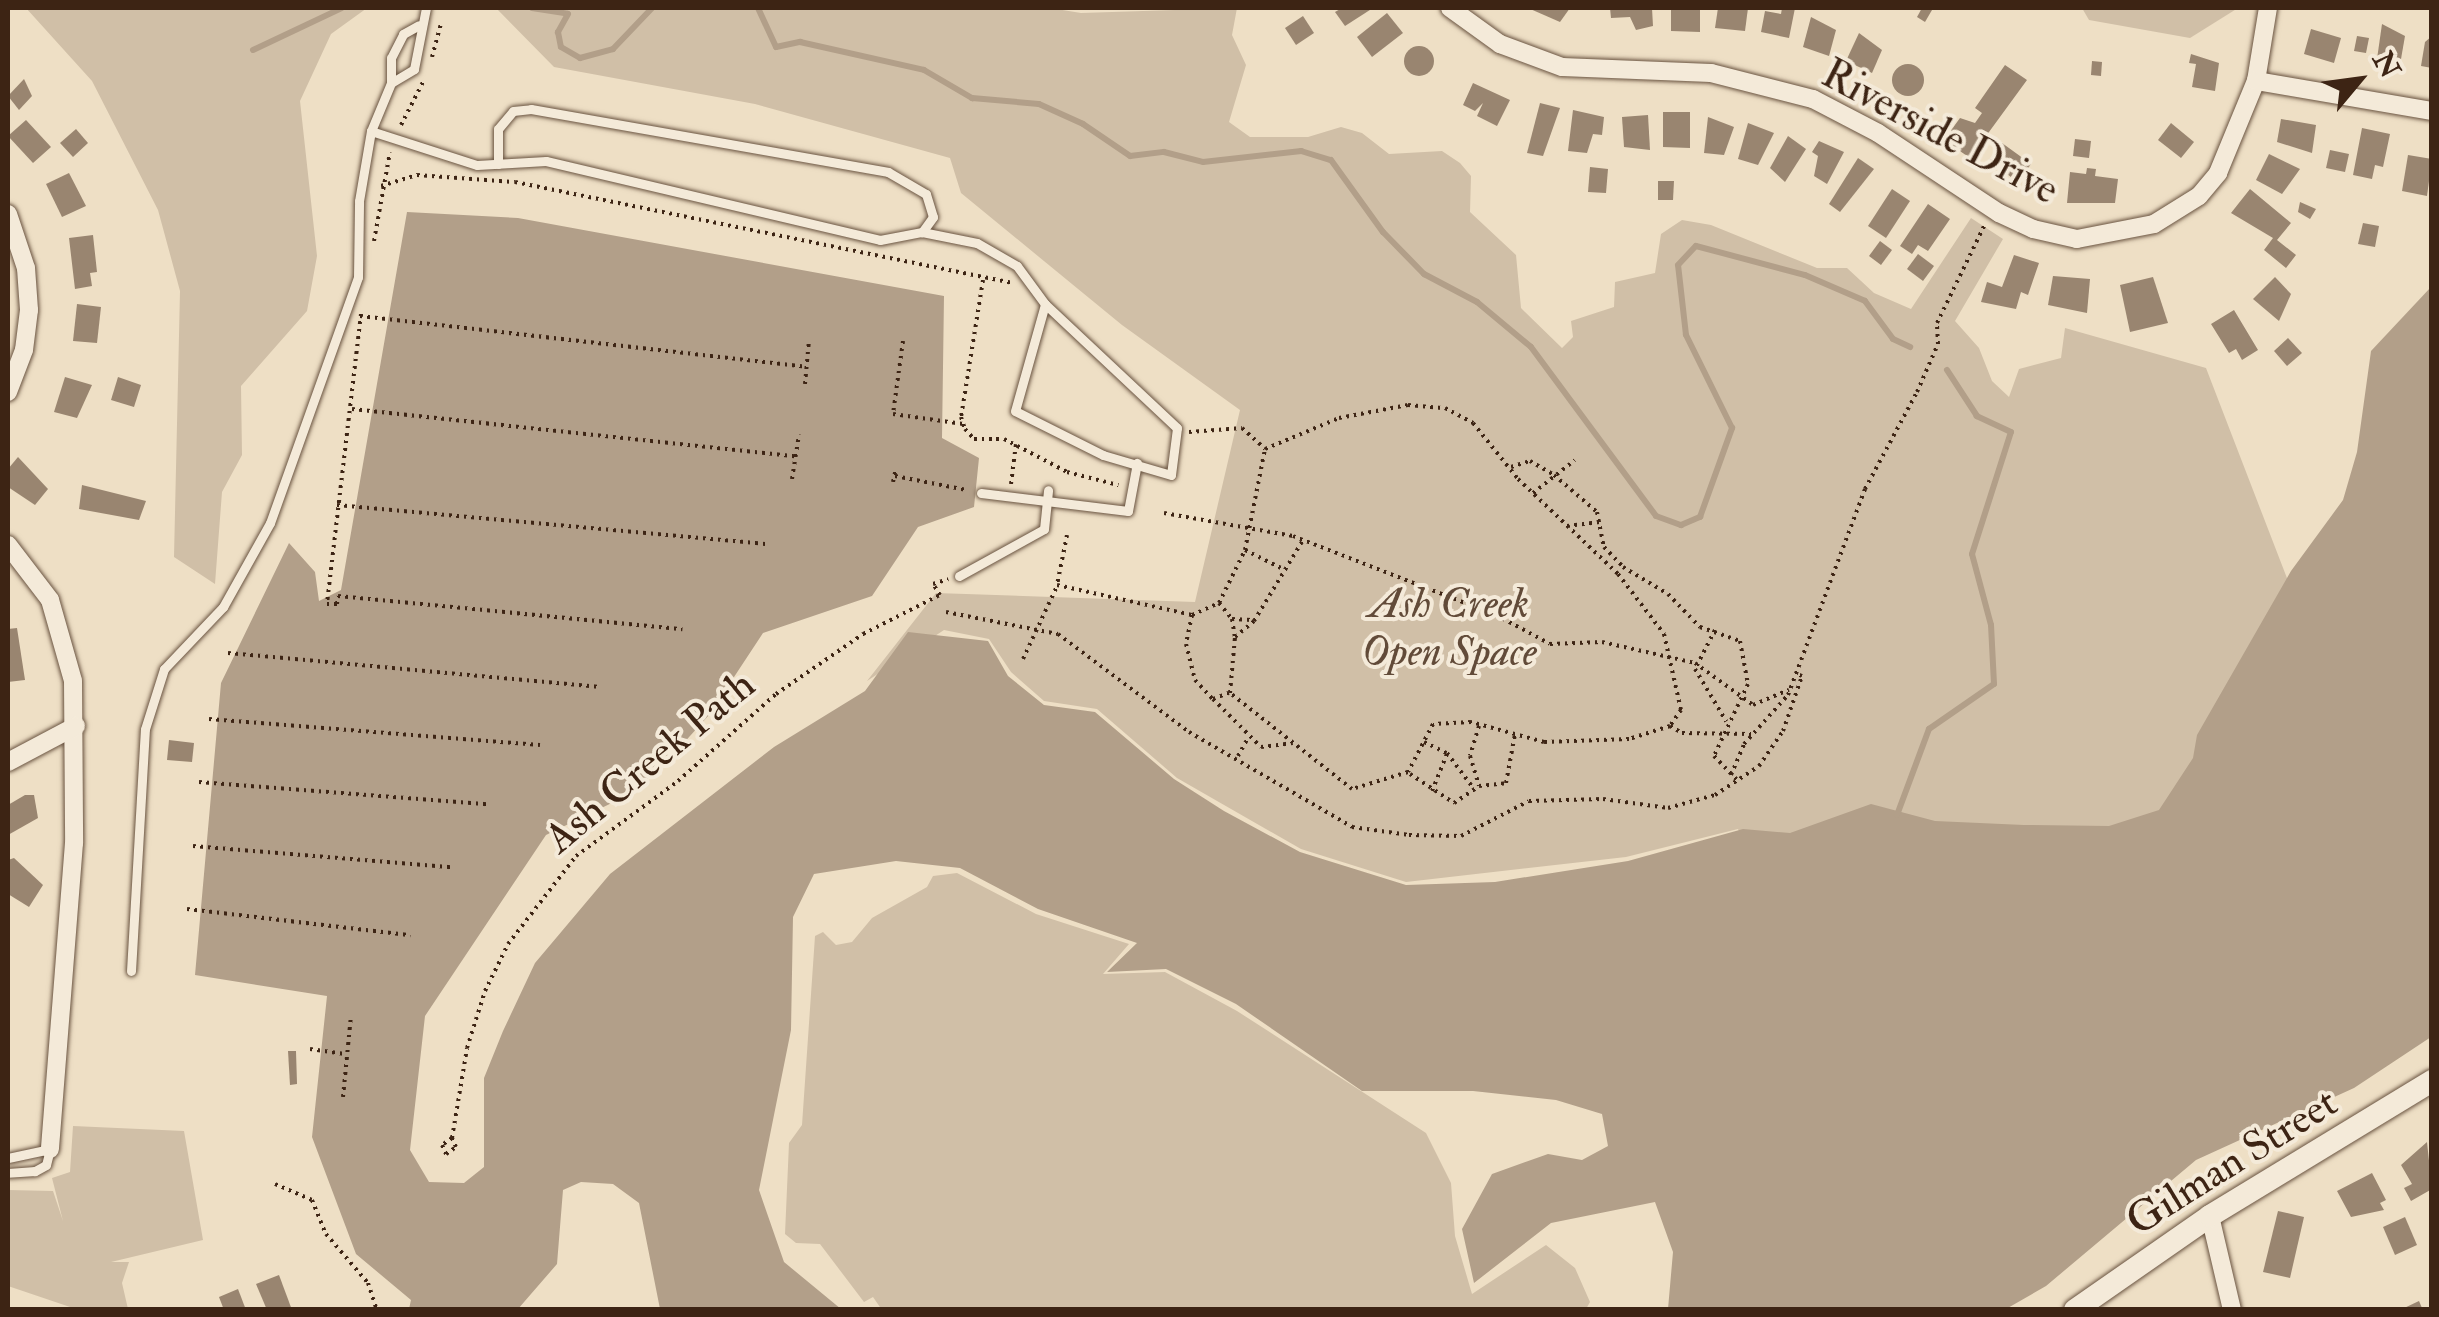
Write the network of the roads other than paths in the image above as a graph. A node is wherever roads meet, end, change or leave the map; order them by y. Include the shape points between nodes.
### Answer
1 (426, 8) edge
2 (1450, 8) edge
3 (2268, 8) edge
4 (419, 25) junction
5 (2256, 81) junction
6 (391, 83) junction
7 (2432, 110) edge
8 (371, 131) junction
9 (498, 164) junction
10 (8, 214) edge
11 (922, 232) junction
12 (1045, 304) junction
13 (8, 392) edge
14 (1137, 463) junction
15 (982, 493) road end
16 (1048, 496) junction
17 (8, 544) edge
18 (959, 576) road end
19 (76, 726) junction
20 (8, 762) edge
21 (131, 971) dead end
22 (2432, 1081) edge
23 (50, 1149) junction
24 (8, 1158) edge
25 (8, 1173) edge
26 (2210, 1216) junction
27 (2075, 1310) edge
28 (2232, 1310) edge

1 - 4 lane
2 - 5 street, Riverside Drive via 1500,44 1562,67 1711,74 1813,99 1878,132 1994,209 2033,229 2077,239 2131,232 2199,196 2229,157
3 - 5 street, Riverside Drive
4 - 6 lane via 403,34 391,58
4 - 6 lane via 424,47 414,69
5 - 7 street
6 - 8 lane
8 - 9 lane via 477,165
8 - 21 lane via 359,201 358,276 270,523 222,607 164,669 145,728
9 - 11 lane via 546,161 624,176 880,240
9 - 11 lane via 498,129 513,110 531,109 888,172 926,194 933,217
10 - 13 street via 26,268 29,310 24,350
11 - 12 lane via 978,243 1017,266
12 - 14 lane via 1015,411 1103,455
12 - 14 lane via 1177,428 1170,474
14 - 16 lane via 1128,511
15 - 16 lane
16 - 18 lane via 1044,528
17 - 19 street via 50,600 64,638
19 - 20 street
19 - 23 street via 73,862
22 - 26 street, Gilman Street
23 - 24 lane
23 - 25 lane via 46,1164 34,1171
26 - 27 street, Gilman Street
26 - 28 street

